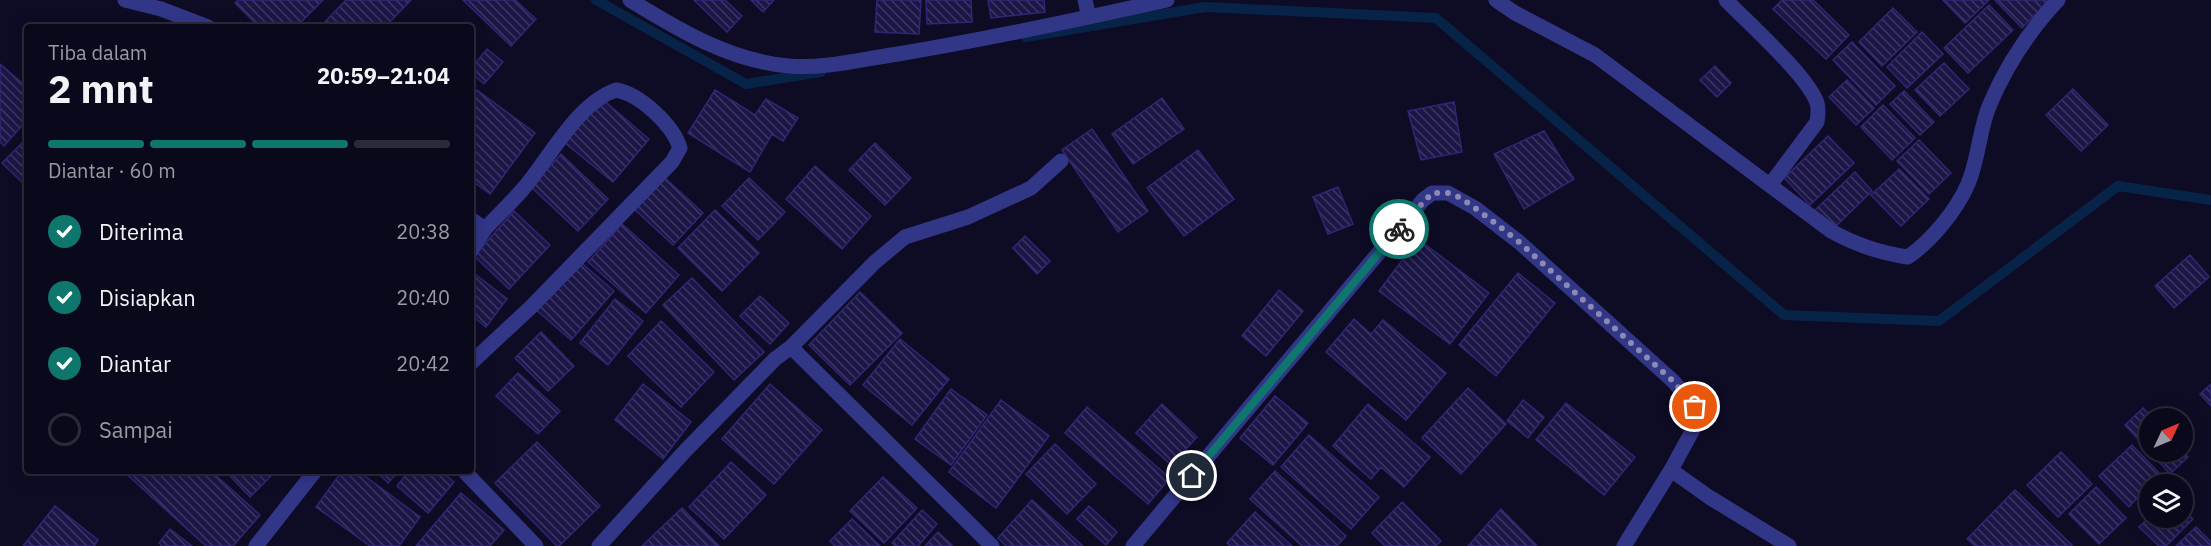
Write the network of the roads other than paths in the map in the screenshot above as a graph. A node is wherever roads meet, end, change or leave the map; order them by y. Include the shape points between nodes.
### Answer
1 (125, 0) edge
2 (630, 0) edge
3 (1085, 0) edge
4 (1167, 0) edge
5 (1496, 0) edge
6 (1726, 0) edge
7 (2058, 0) edge
8 (1089, 17) junction
9 (200, 24) edge
10 (1061, 161) dead end
11 (1770, 185) junction
12 (474, 221) edge
13 (485, 229) junction
14 (474, 246) edge
15 (792, 347) junction
16 (474, 360) edge
17 (313, 474) edge
18 (467, 474) edge
19 (1678, 474) junction
20 (256, 546) edge
21 (536, 546) edge
22 (599, 546) edge
23 (992, 546) edge
24 (1133, 546) edge
25 (1624, 546) edge
26 (1789, 546) edge

1 - 9 street
2 - 8 street via 709,46 789,66 838,64
3 - 8 street
4 - 8 street
5 - 11 street via 1595,55
6 - 11 street via 1795,71 1816,102 1817,122
7 - 11 street via 2007,70 1989,105 1968,183 1929,242 1908,258 1847,240
10 - 15 street via 1030,188 968,217 905,237 875,262
12 - 13 street
13 - 14 street
13 - 16 street via 524,188 561,136 602,95 616,90 640,101 677,136 680,148 672,162
15 - 22 street via 775,359
15 - 23 street
17 - 20 street
18 - 21 street
19 - 24 street via 1695,426 1695,407 1684,393 1510,235 1461,198 1432,193
19 - 25 street
19 - 26 street

